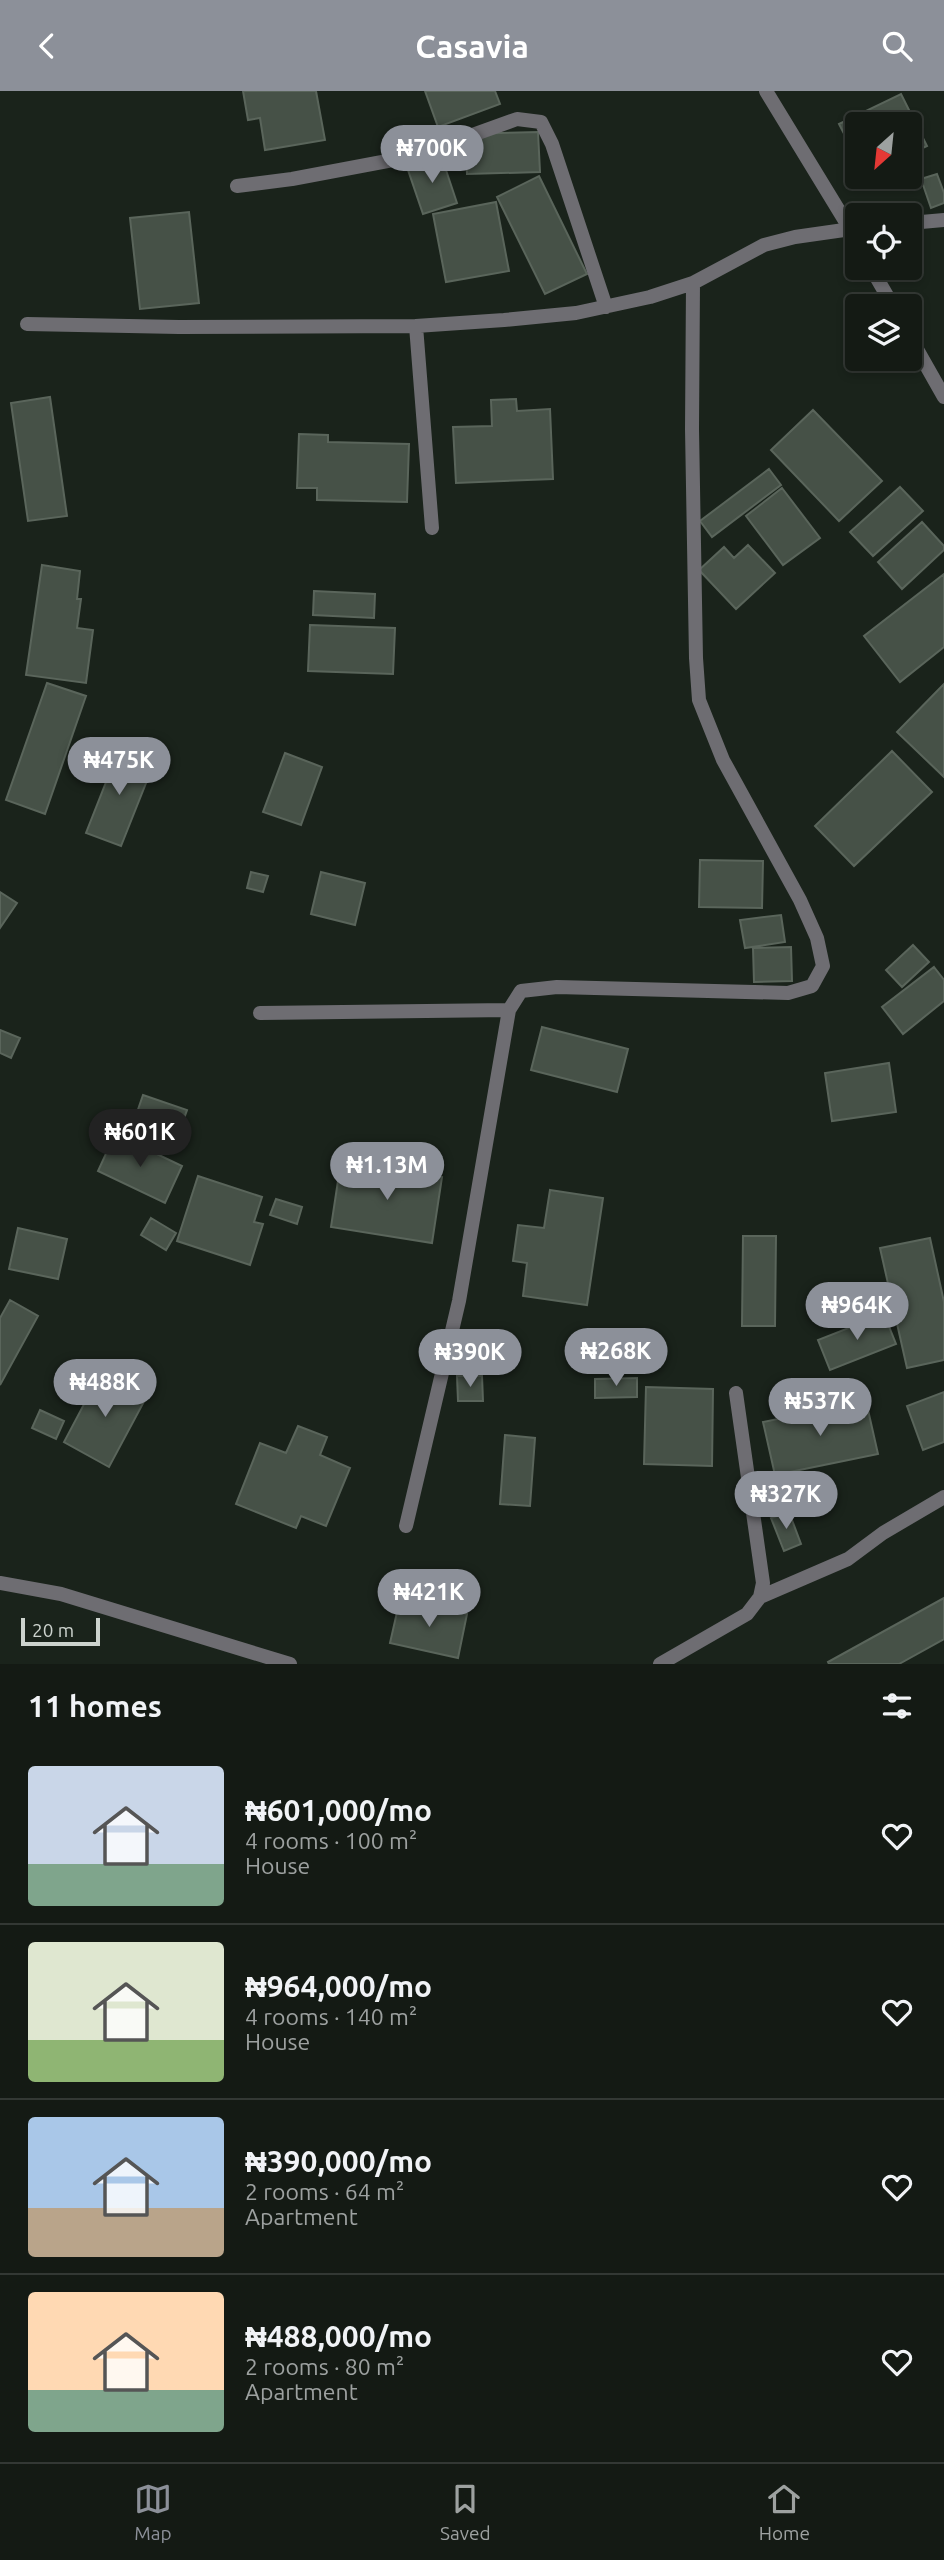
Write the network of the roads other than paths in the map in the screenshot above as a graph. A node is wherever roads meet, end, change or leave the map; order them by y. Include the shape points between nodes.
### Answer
1 (766, 91) edge
2 (237, 186) dead end
3 (845, 217) edge
4 (944, 220) edge
5 (922, 222) edge
6 (845, 234) edge
7 (693, 283) junction
8 (607, 307) junction
9 (27, 324) dead end
10 (416, 326) junction
11 (922, 358) edge
12 (944, 397) edge
13 (432, 528) dead end
14 (509, 1010) junction
15 (260, 1013) dead end
16 (736, 1393) dead end
17 (944, 1497) edge
18 (406, 1526) dead end
19 (0, 1583) edge
20 (760, 1597) junction
21 (290, 1664) edge
22 (660, 1664) edge

1 - 3 street
2 - 8 street via 414,156 517,119 541,122 557,156
4 - 5 street
6 - 7 street via 795,237 764,245
7 - 8 street
7 - 14 street via 699,701 723,759 800,900 817,938 823,966 812,986 788,993 557,986 521,991
8 - 10 street
9 - 10 street
10 - 13 street
11 - 12 street
14 - 15 street
14 - 18 street via 459,1301
16 - 20 street via 763,1583
17 - 20 street via 848,1559
19 - 21 street via 61,1594
20 - 22 street via 747,1614

